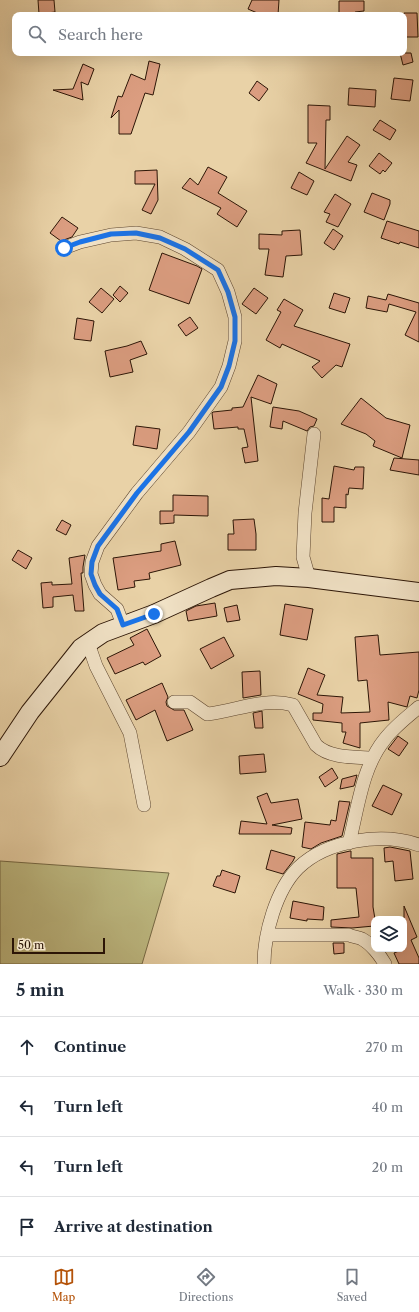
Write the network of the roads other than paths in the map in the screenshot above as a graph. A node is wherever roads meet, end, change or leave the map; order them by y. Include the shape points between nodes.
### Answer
1 (64, 248) dead end
2 (314, 434) dead end
3 (309, 578) junction
4 (419, 592) edge
5 (123, 625) junction
6 (88, 643) junction
7 (174, 702) dead end
8 (419, 708) edge
9 (0, 757) edge
10 (372, 758) junction
11 (144, 805) dead end
12 (349, 842) junction
13 (419, 845) edge
14 (267, 935) junction
15 (264, 964) edge
16 (385, 964) edge

1 - 5 street via 111,234 136,233 160,238 185,249 218,270 235,317 235,341 221,387 189,432 137,493 98,546 92,562 91,574 95,585 100,594 117,609
2 - 3 street via 304,513 303,557
3 - 4 main road
3 - 5 main road via 276,576 230,580
5 - 6 main road via 103,633
6 - 9 main road via 70,661 30,712
6 - 11 street via 96,666 130,733
7 - 10 street via 190,702 207,714 270,702 292,705 321,750 349,757
8 - 10 street via 394,728
10 - 12 street
12 - 13 street via 389,839
12 - 14 street via 333,847 298,868 279,896
14 - 15 street
14 - 16 street via 349,935 370,945

